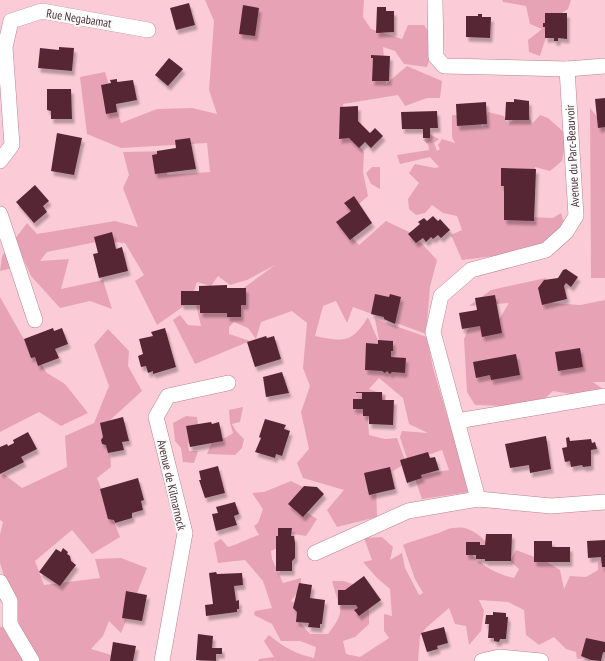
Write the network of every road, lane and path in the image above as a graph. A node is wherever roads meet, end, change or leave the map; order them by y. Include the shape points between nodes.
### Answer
1 (435, 0) edge
2 (148, 30) dead end
3 (605, 66) edge
4 (567, 69) junction
5 (0, 161) edge
6 (0, 214) edge
7 (35, 320) dead end
8 (228, 383) dead end
9 (605, 396) edge
10 (457, 421) junction
11 (478, 499) junction
12 (605, 502) edge
13 (316, 553) dead end
14 (0, 582) edge
15 (5, 623) edge
16 (32, 661) edge
17 (162, 661) edge
18 (482, 661) edge
19 (542, 661) edge

1 - 4 street via 436,57 444,66
2 - 5 street, Rue Negabamat via 42,12 11,22 5,47 12,145
3 - 4 street
4 - 10 street, Avenue du Parc-Beauvoir via 576,216 566,232 546,250 470,270 441,296 433,332
6 - 7 street
8 - 17 street, Avenue de Kilmarnock via 168,396 156,417 185,533
9 - 10 street
10 - 11 street, Avenue du Parc-Beauvoir
11 - 12 street via 552,506
11 - 13 street via 408,511
14 - 15 street via 10,601
15 - 16 street
18 - 19 street via 499,657

